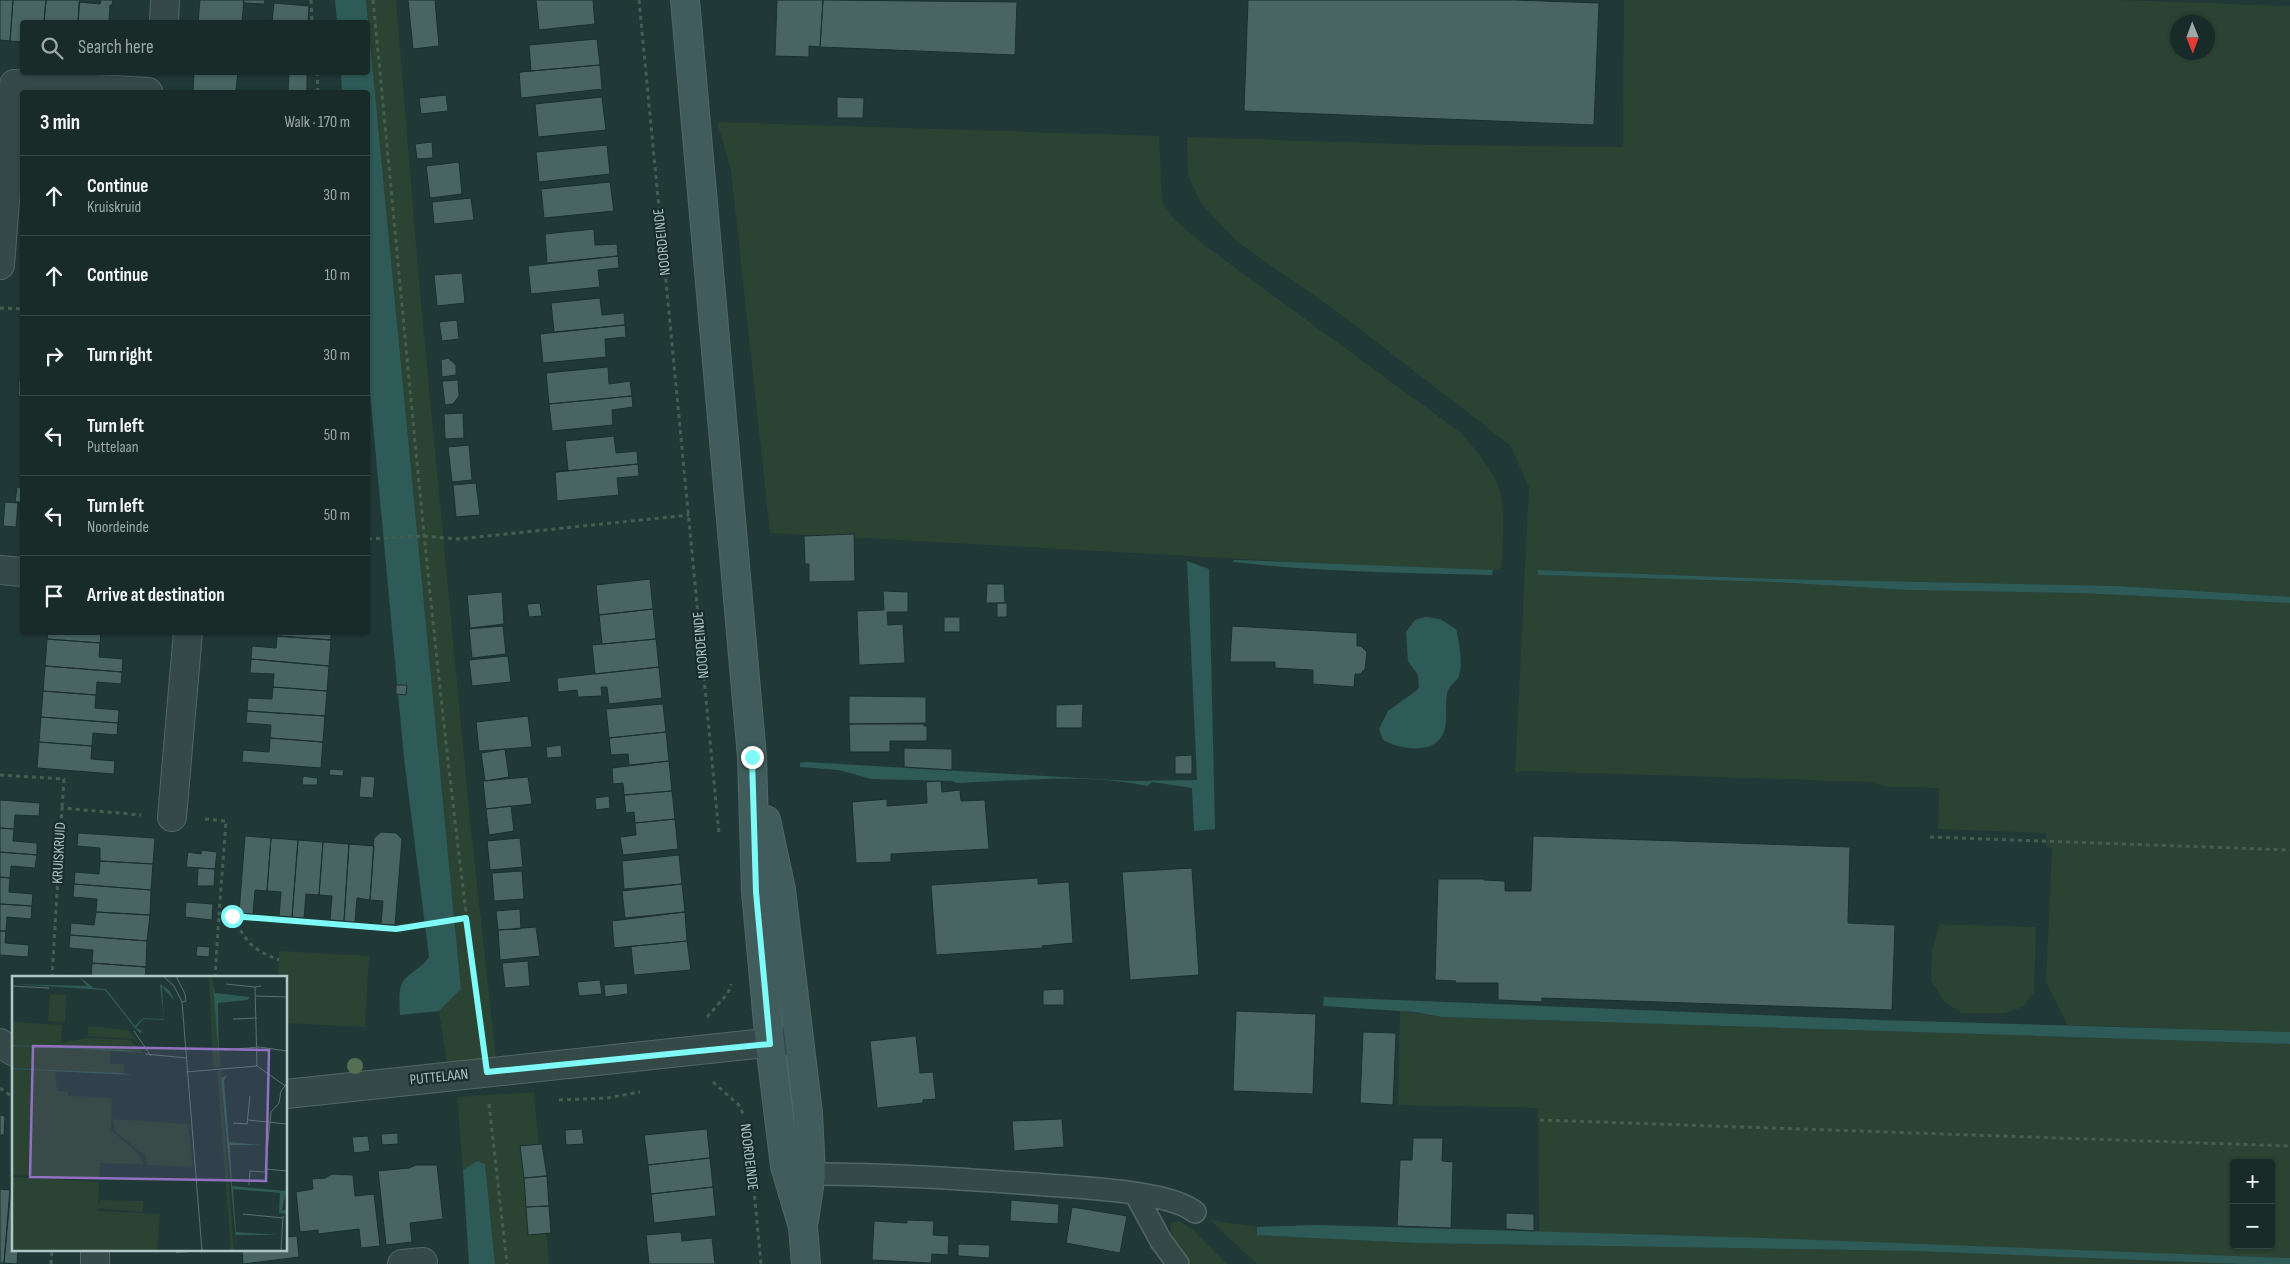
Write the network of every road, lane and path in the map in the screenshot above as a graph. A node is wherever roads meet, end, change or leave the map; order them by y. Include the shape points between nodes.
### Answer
1 (165, 0) edge
2 (310, 0) edge
3 (373, 0) edge
4 (639, 0) edge
5 (685, 0) edge
6 (164, 20) edge
7 (312, 20) edge
8 (160, 75) edge
9 (316, 75) edge
10 (114, 90) edge
11 (159, 90) edge
12 (318, 90) edge
13 (6, 110) edge
14 (0, 265) edge
15 (0, 308) edge
16 (20, 309) edge
17 (689, 515) junction
18 (424, 536) junction
19 (370, 539) edge
20 (0, 570) edge
21 (20, 572) edge
22 (188, 635) edge
23 (752, 757) junction
24 (0, 775) edge
25 (62, 808) junction
26 (172, 817) junction
27 (720, 835) dead end
28 (1930, 837) dead end
29 (2290, 850) edge
30 (219, 914) junction
31 (232, 916) junction
32 (466, 918) junction
33 (278, 960) dead end
34 (52, 976) edge
35 (215, 976) edge
36 (733, 977) dead end
37 (801, 1040) junction
38 (0, 1043) edge
39 (770, 1044) junction
40 (12, 1051) edge
41 (704, 1051) junction
42 (487, 1072) junction
43 (0, 1088) edge
44 (288, 1094) edge
45 (12, 1097) edge
46 (1540, 1120) dead end
47 (746, 1121) dead end
48 (2290, 1146) edge
49 (799, 1174) junction
50 (753, 1176) dead end
51 (1136, 1195) junction
52 (1195, 1212) dead end
53 (507, 1264) edge
54 (761, 1264) edge
55 (806, 1264) edge
56 (1178, 1264) edge

1 - 6 street
2 - 7 path
3 - 18 path
4 - 17 path, NOORDEINDE
5 - 23 main road
8 - 11 street
9 - 12 path
10 - 13 street via 14,84
13 - 14 street
15 - 16 path
17 - 18 path via 458,539
17 - 27 path, NOORDEINDE
18 - 19 path
18 - 32 path
20 - 21 street
22 - 26 street
23 - 37 main road via 781,890
23 - 39 main road via 756,892
24 - 25 path via 64,779
25 - 26 path, KRUISKRUID
25 - 34 path, KRUISKRUID
26 - 30 path, KRUISKRUID via 226,821
28 - 29 path
30 - 31 path
30 - 35 path
31 - 32 path via 396,929
31 - 33 path via 247,942 259,952
32 - 42 path
36 - 41 path, NOORDEINDE via 728,993 702,1024
37 - 39 street, PUTTELAAN
37 - 49 main road via 808,1113
38 - 40 street
39 - 41 street, PUTTELAAN
39 - 49 main road
41 - 42 street, PUTTELAAN
41 - 47 path, NOORDEINDE via 709,1079 740,1106
42 - 44 street, PUTTELAAN
42 - 53 path
43 - 45 path
46 - 48 path
49 - 51 lane via 952,1178 1104,1189
49 - 55 main road
50 - 54 path, NOORDEINDE
51 - 52 lane via 1186,1205
51 - 56 lane via 1160,1241

